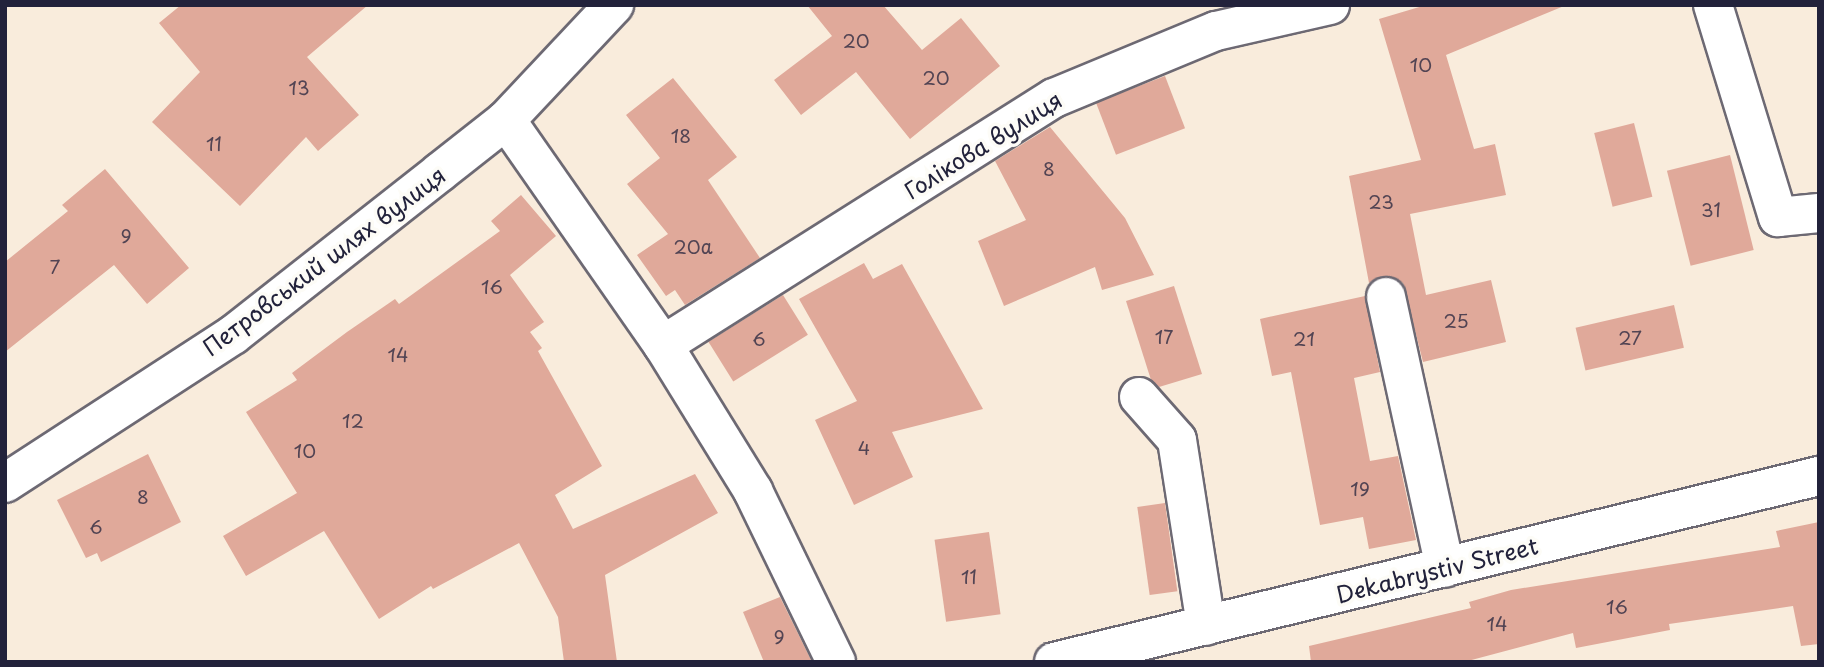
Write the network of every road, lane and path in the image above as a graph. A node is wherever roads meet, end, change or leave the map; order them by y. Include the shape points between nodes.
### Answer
1 (614, 5) edge
2 (1330, 5) edge
3 (1713, 5) edge
4 (506, 120) junction
5 (1819, 214) edge
6 (1386, 297) dead end
7 (663, 345) junction
8 (1139, 397) dead end
9 (1819, 476) edge
10 (5, 483) edge
11 (1445, 568) junction
12 (1206, 626) junction
13 (836, 662) edge
14 (1054, 662) edge

1 - 4 street, Петровський шлях вулиця
2 - 7 street, Голікова вулиця via 1216,31 1054,98
3 - 5 street via 1778,217
4 - 7 street
4 - 10 street, Петровський шлях вулиця via 233,335
6 - 11 street
7 - 13 street via 753,491
8 - 12 street via 1177,440
9 - 11 street, Dekabrystiv Street
11 - 12 street, Dekabrystiv Street
12 - 14 street, Dekabrystiv Street

